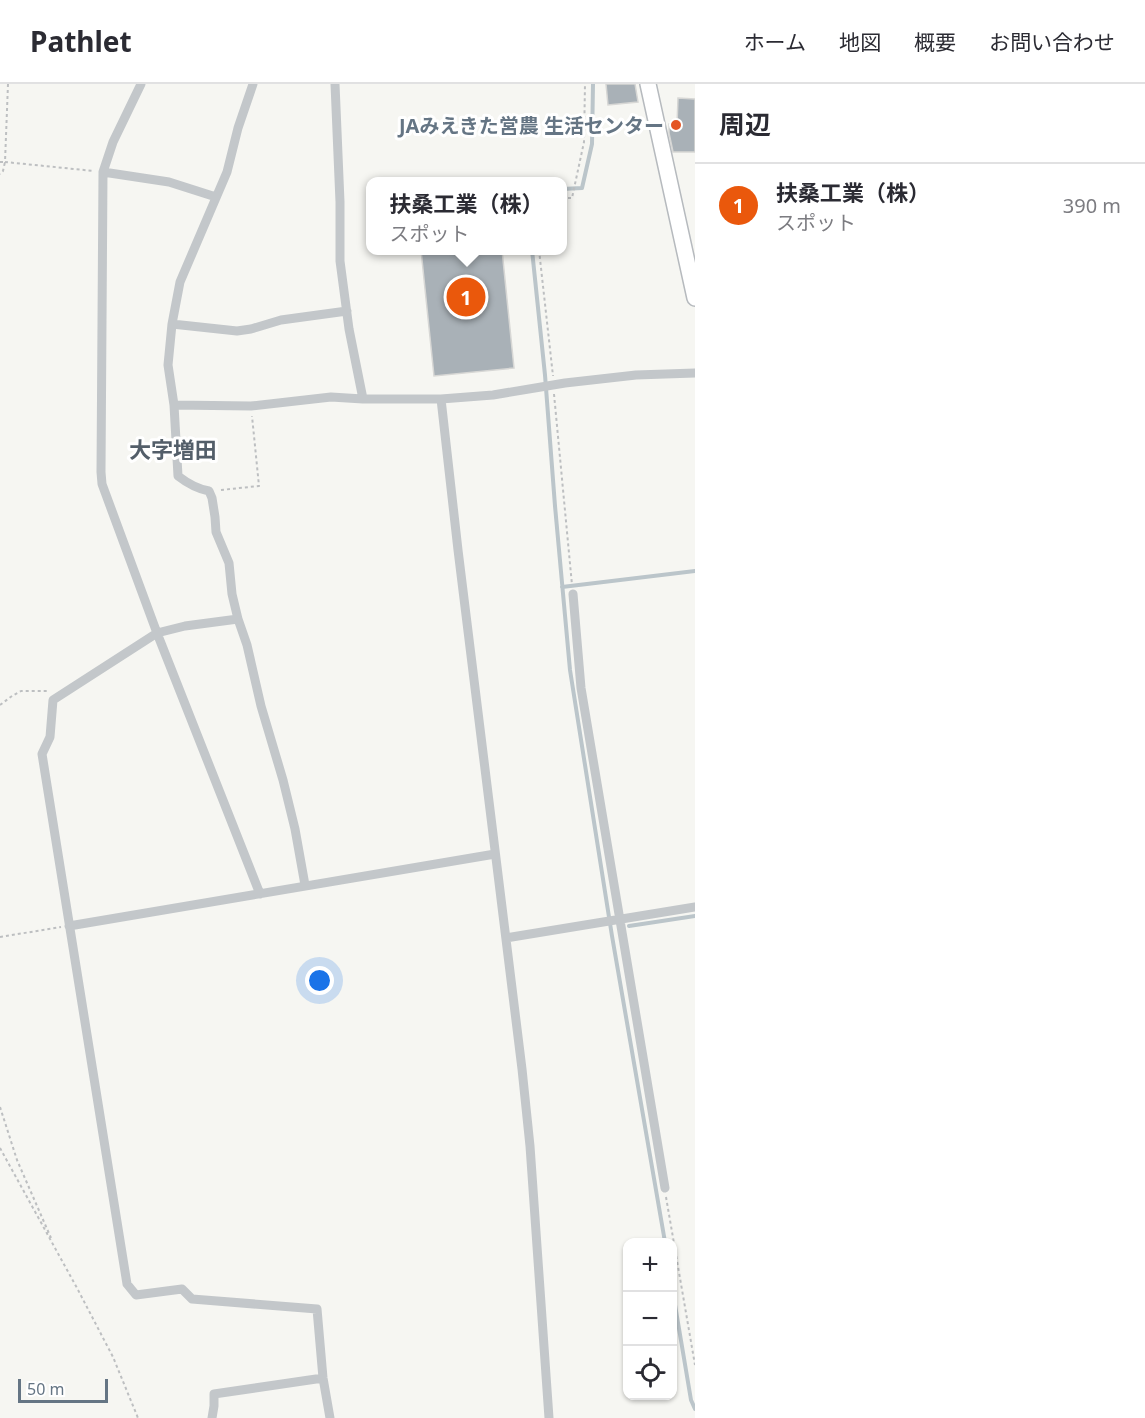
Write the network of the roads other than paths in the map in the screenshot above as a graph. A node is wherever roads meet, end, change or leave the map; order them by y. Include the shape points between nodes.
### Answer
1 (141, 84) edge
2 (253, 84) edge
3 (335, 84) edge
4 (648, 84) edge
5 (103, 172) junction
6 (216, 197) junction
7 (695, 297) edge
8 (347, 312) junction
9 (172, 324) junction
10 (695, 373) edge
11 (363, 399) junction
12 (441, 399) junction
13 (174, 405) junction
14 (573, 594) dead end
15 (238, 619) junction
16 (157, 633) junction
17 (495, 854) junction
18 (305, 885) junction
19 (260, 894) junction
20 (695, 907) edge
21 (619, 919) junction
22 (69, 926) junction
23 (506, 938) junction
24 (665, 1188) road end
25 (323, 1378) junction
26 (212, 1418) edge
27 (330, 1418) edge
28 (549, 1418) edge

1 - 5 street via 113,141
2 - 6 street
3 - 8 street via 340,261
4 - 7 main road
5 - 6 street via 169,183
5 - 16 street via 102,484
6 - 9 street via 180,282
8 - 9 street via 280,320 237,331
8 - 11 street
9 - 13 street via 168,365
10 - 12 street via 636,375
11 - 12 street
11 - 13 street via 332,397 251,406
12 - 17 street
13 - 15 street via 178,476 209,491 212,498 216,532 229,563
14 - 21 street via 581,688
15 - 16 street
15 - 18 street via 283,780
16 - 19 street
16 - 22 street via 53,700 50,737 42,754
17 - 18 street
17 - 23 street
18 - 19 street
19 - 22 street
20 - 21 street
21 - 23 street
21 - 24 street
22 - 25 street via 127,1284 136,1295 182,1289 192,1299 317,1309
23 - 28 street via 530,1146
25 - 26 street via 214,1394
25 - 27 street

